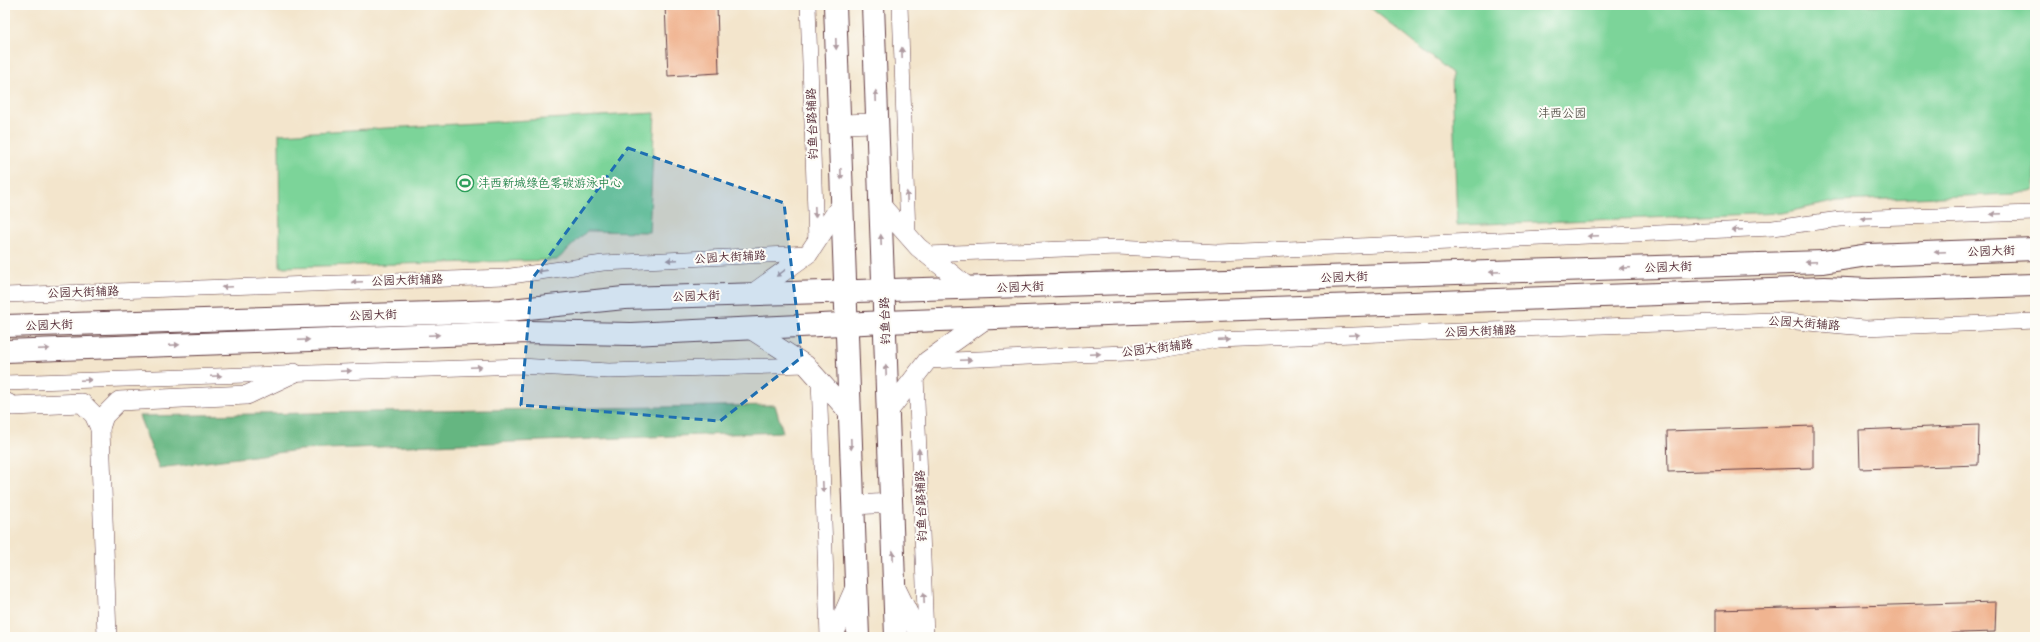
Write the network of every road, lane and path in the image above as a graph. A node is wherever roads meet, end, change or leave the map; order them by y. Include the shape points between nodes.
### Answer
1 (808, 5) edge
2 (835, 5) edge
3 (873, 5) edge
4 (900, 5) edge
5 (877, 123) junction
6 (839, 124) junction
7 (842, 203) junction
8 (880, 204) junction
9 (2035, 213) edge
10 (908, 236) junction
11 (812, 248) junction
12 (2035, 249) edge
13 (927, 254) junction
14 (2035, 285) edge
15 (969, 288) junction
16 (845, 291) junction
17 (883, 291) junction
18 (752, 294) junction
19 (5, 295) edge
20 (986, 318) junction
21 (2035, 321) edge
22 (885, 322) junction
23 (847, 325) junction
24 (5, 326) edge
25 (750, 329) junction
26 (5, 351) edge
27 (806, 365) junction
28 (921, 368) junction
29 (294, 373) junction
30 (819, 378) junction
31 (5, 383) edge
32 (5, 402) edge
33 (888, 412) junction
34 (850, 414) junction
35 (100, 428) junction
36 (891, 504) junction
37 (854, 505) junction
38 (856, 584) junction
39 (894, 584) junction
40 (107, 637) edge
41 (828, 637) edge
42 (834, 637) edge
43 (858, 637) edge
44 (896, 637) edge
45 (920, 637) edge
46 (926, 637) edge

1 -> 11 street, 钓鱼台路辅路
2 -> 6 main road
5 -> 3 main road, 钓鱼台路
10 -> 4 street
5 - 6 street
5 - 8 main road, 钓鱼台路
6 -> 7 main road
7 - 11 street
7 - 16 main road
8 - 10 street
17 -> 8 main road, 钓鱼台路
9 -> 13 street via 1840,219 1773,228 1219,252 1117,247
10 - 13 street
11 -> 18 street
11 -> 19 street, 公园大街辅路 via 603,263 504,277
12 -> 15 main road, 公园大街 via 1868,255 1814,262
13 - 15 street
14 - 20 main road, 公园大街 via 1869,290 1825,288
15 - 17 main road, 公园大街
16 - 17 main road, 公园大街
16 - 18 main road, 公园大街
16 - 23 main road
17 - 22 main road, 钓鱼台路
18 - 24 main road, 公园大街 via 624,298 501,310
20 - 22 main road, 公园大街
20 - 28 street
28 -> 21 street, 公园大街辅路 via 1151,352 1217,340 1773,320 1865,328
22 - 23 main road, 公园大街
33 -> 22 main road, 钓鱼台路
23 - 25 main road, 公园大街
23 - 34 main road
26 -> 25 main road, 公园大街 via 527,332 631,334
25 - 27 street
29 -> 27 street via 520,366 609,371
27 - 30 street
28 - 33 street
46 -> 28 street, 钓鱼台路辅路
31 -> 29 street
29 - 35 street via 247,395 119,401 104,416
30 - 34 street
30 -> 41 street
32 - 35 street via 13,406 82,403 94,415
33 - 36 main road, 钓鱼台路
34 -> 37 main road
35 - 40 street
36 - 37 street
39 -> 36 main road, 钓鱼台路
37 - 38 main road
38 - 42 street
38 - 43 main road
39 - 44 main road, 钓鱼台路
39 - 45 street

